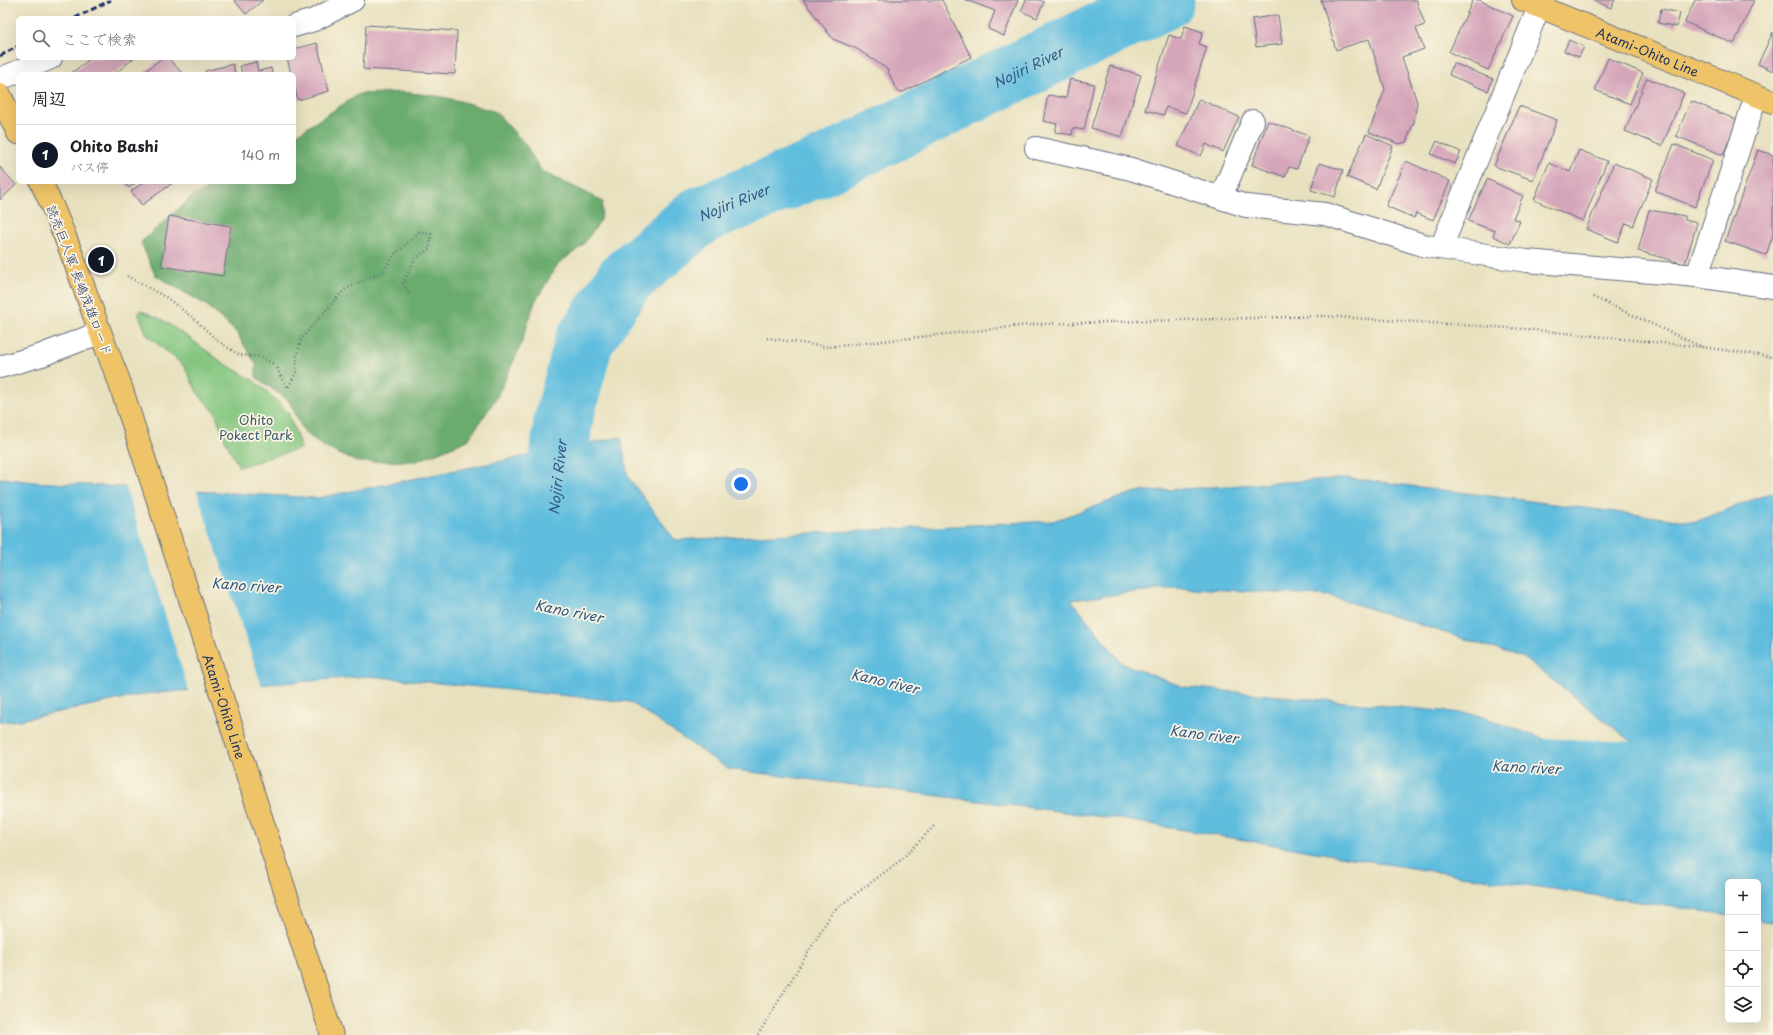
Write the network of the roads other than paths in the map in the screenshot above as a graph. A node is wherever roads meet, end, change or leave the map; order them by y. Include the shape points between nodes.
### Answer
1 (353, 0) edge
2 (1531, 4) edge
3 (296, 25) edge
4 (46, 60) edge
5 (16, 72) edge
6 (17, 72) edge
7 (0, 79) edge
8 (0, 95) edge
9 (1765, 99) edge
10 (1253, 121) dead end
11 (16, 129) edge
12 (1036, 148) dead end
13 (42, 184) edge
14 (1221, 198) junction
15 (1440, 248) junction
16 (1697, 276) junction
17 (1773, 287) edge
18 (100, 333) junction
19 (0, 368) edge
20 (118, 378) joint
21 (332, 1035) edge

1 - 3 street via 314,20
2 - 9 main road, Atami-Ohito Line
2 - 15 street
4 - 6 street
5 - 7 street
8 - 11 main road
9 - 16 street
10 - 14 street
12 - 14 street via 1131,169
13 - 18 main road, 読売巨人軍 長嶋茂雄ロード via 59,219
14 - 15 street via 1246,206 1324,214 1426,246
15 - 16 street via 1527,260
16 - 17 street
18 - 19 street
18 - 20 main road, 読売巨人軍 長嶋茂雄ロード
20 - 21 main road, Atami-Ohito Line

